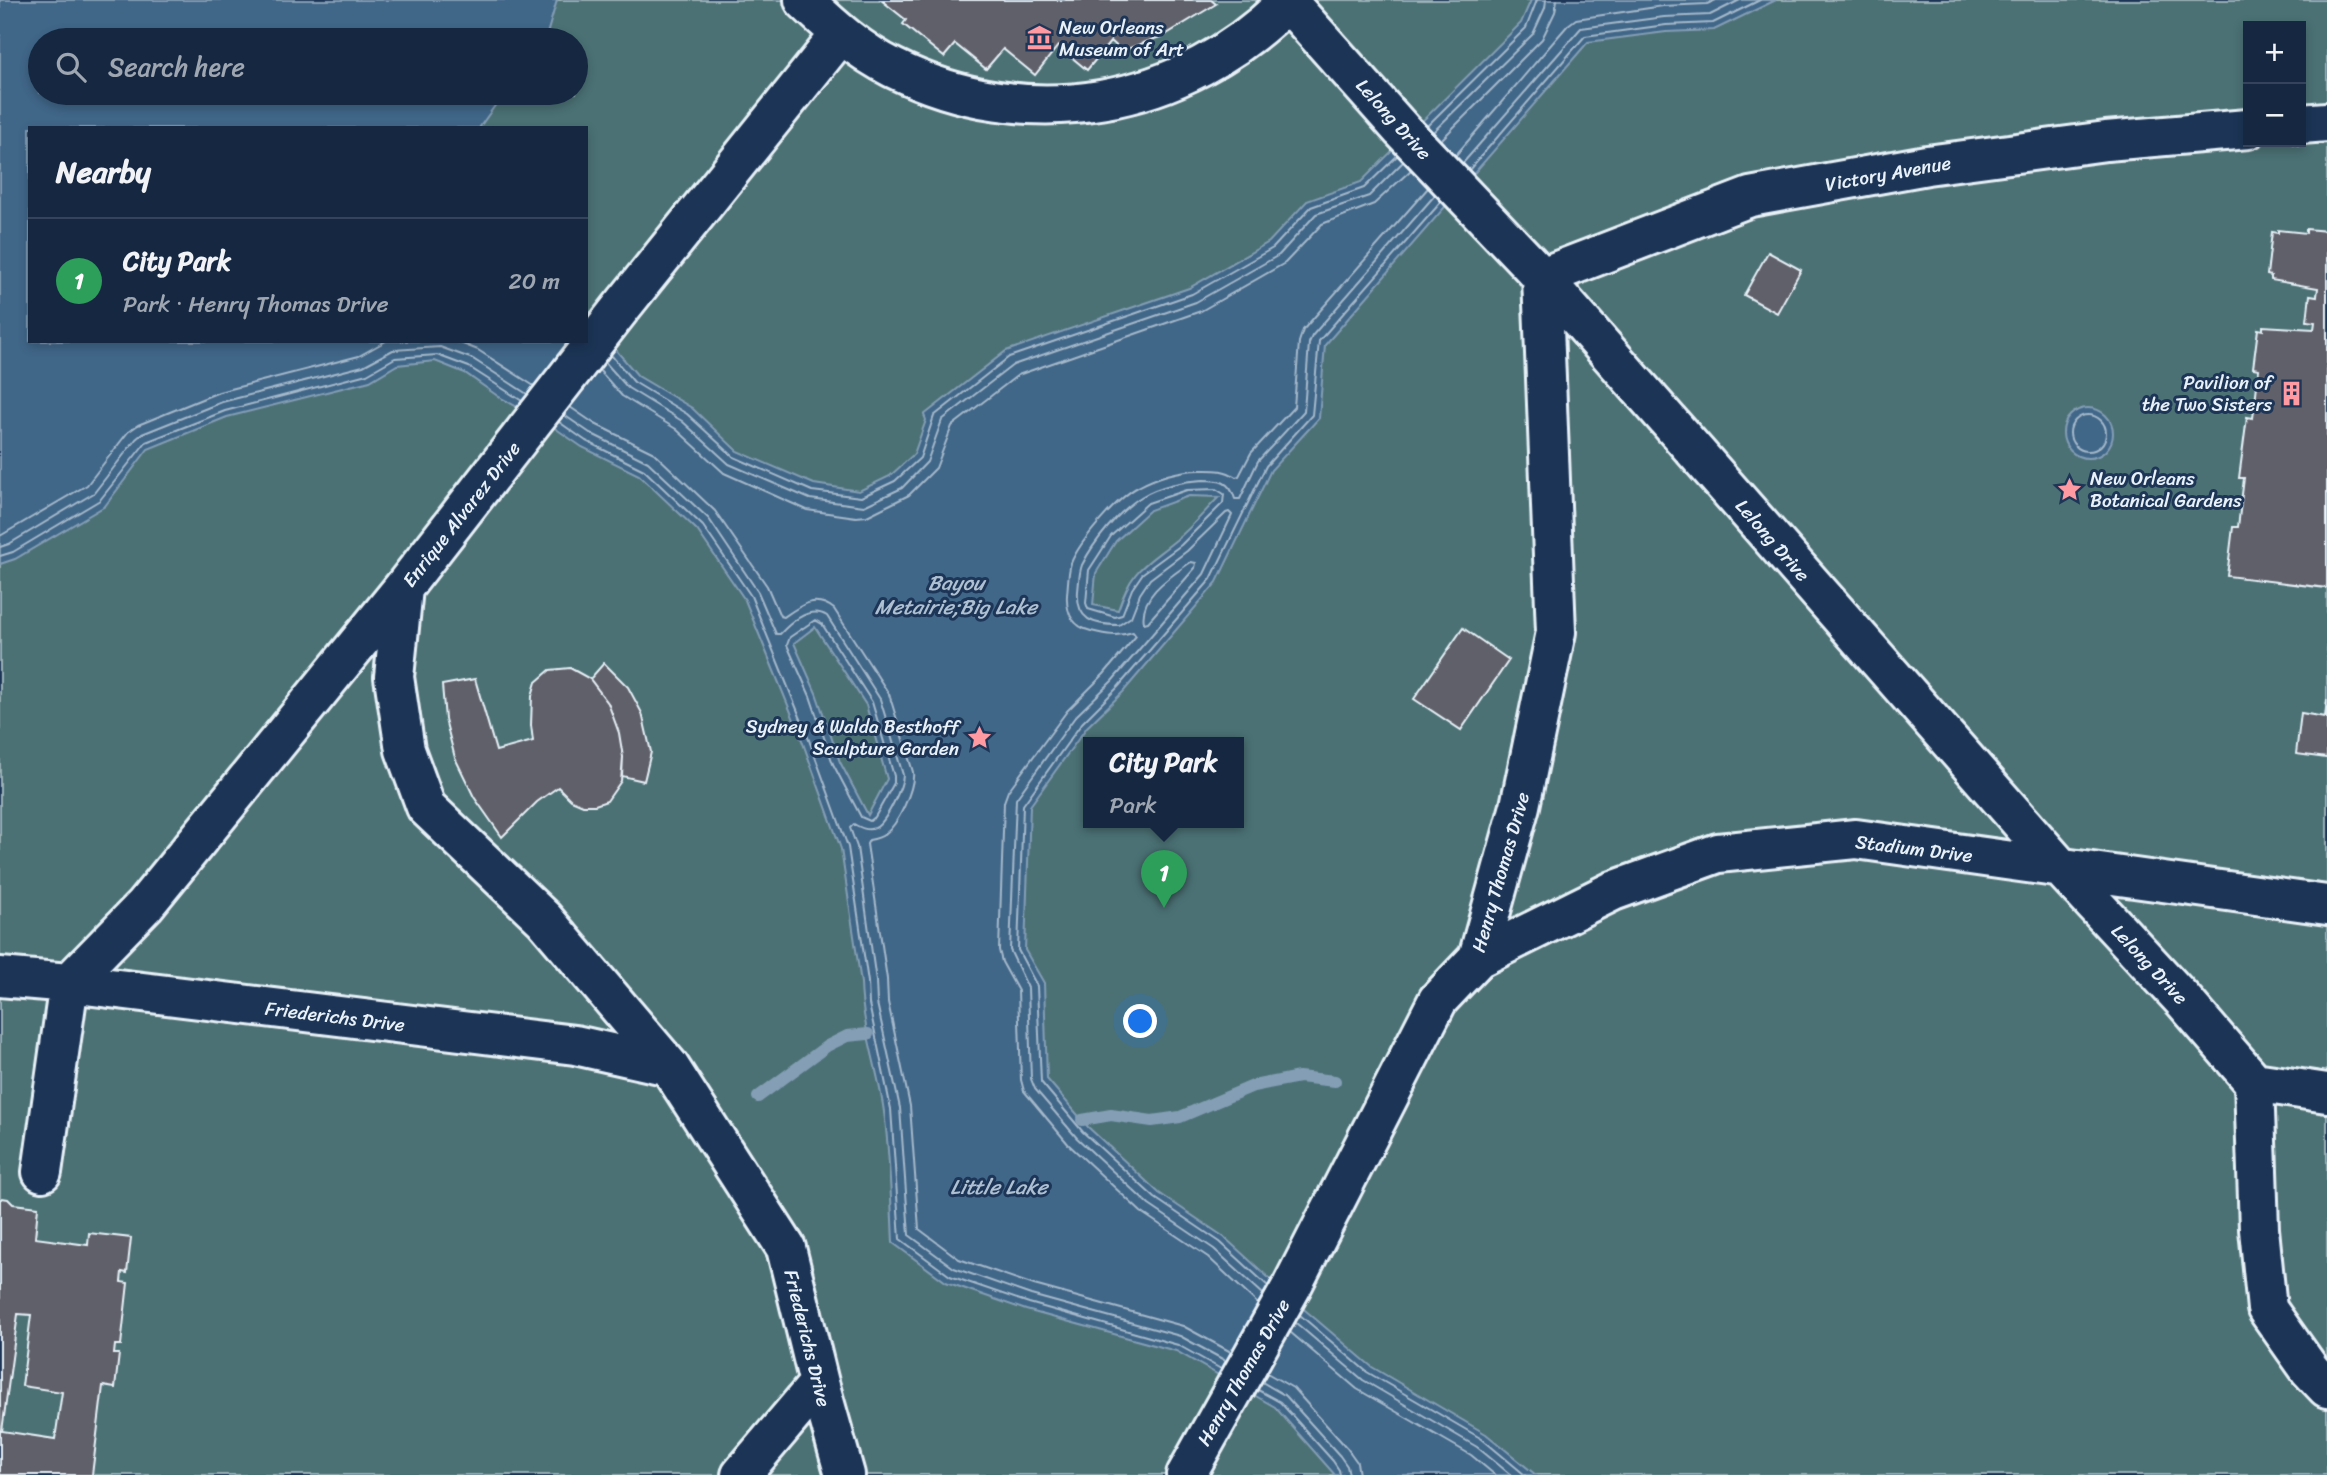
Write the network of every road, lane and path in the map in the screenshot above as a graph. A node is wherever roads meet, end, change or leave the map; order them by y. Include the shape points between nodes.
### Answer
1 (804, 0) edge
2 (1289, 1) edge
3 (840, 34) junction
4 (2327, 122) edge
5 (2306, 124) edge
6 (2243, 129) edge
7 (1542, 277) junction
8 (403, 589) junction
9 (2061, 868) junction
10 (2327, 905) edge
11 (1478, 958) junction
12 (0, 977) edge
13 (69, 983) junction
14 (668, 1066) junction
15 (2254, 1082) junction
16 (2327, 1093) edge
17 (42, 1172) dead end
18 (819, 1383) junction
19 (2327, 1388) edge
20 (741, 1475) edge
21 (845, 1475) edge
22 (1186, 1475) edge

1 - 3 street
2 - 3 street via 1242,42 1189,74 1131,95 1070,105 1009,104 949,91 891,68
2 - 7 street, Lelong Drive via 1402,130
3 - 8 street, Enrique Alvarez Drive
4 - 5 street
6 - 7 street, Victory Avenue via 2106,141 1941,163 1750,197
7 - 9 street, Lelong Drive
7 - 11 street, Henry Thomas Drive via 1556,632 1520,806
8 - 13 street, Enrique Alvarez Drive via 145,905
8 - 14 street, Friederichs Drive via 394,677 405,750 426,807 544,919
9 - 10 street, Stadium Drive
9 - 11 street, Stadium Drive via 1856,839 1718,853 1613,891
9 - 15 street, Lelong Drive via 2185,1000
11 - 22 street, Henry Thomas Drive via 1438,1000 1292,1286
12 - 13 street, Friederichs Drive
13 - 14 street, Friederichs Drive via 575,1045
13 - 17 street
14 - 18 street, Friederichs Drive via 786,1248
15 - 16 street
15 - 19 street via 2267,1309
18 - 20 street
18 - 21 street, Friederichs Drive

